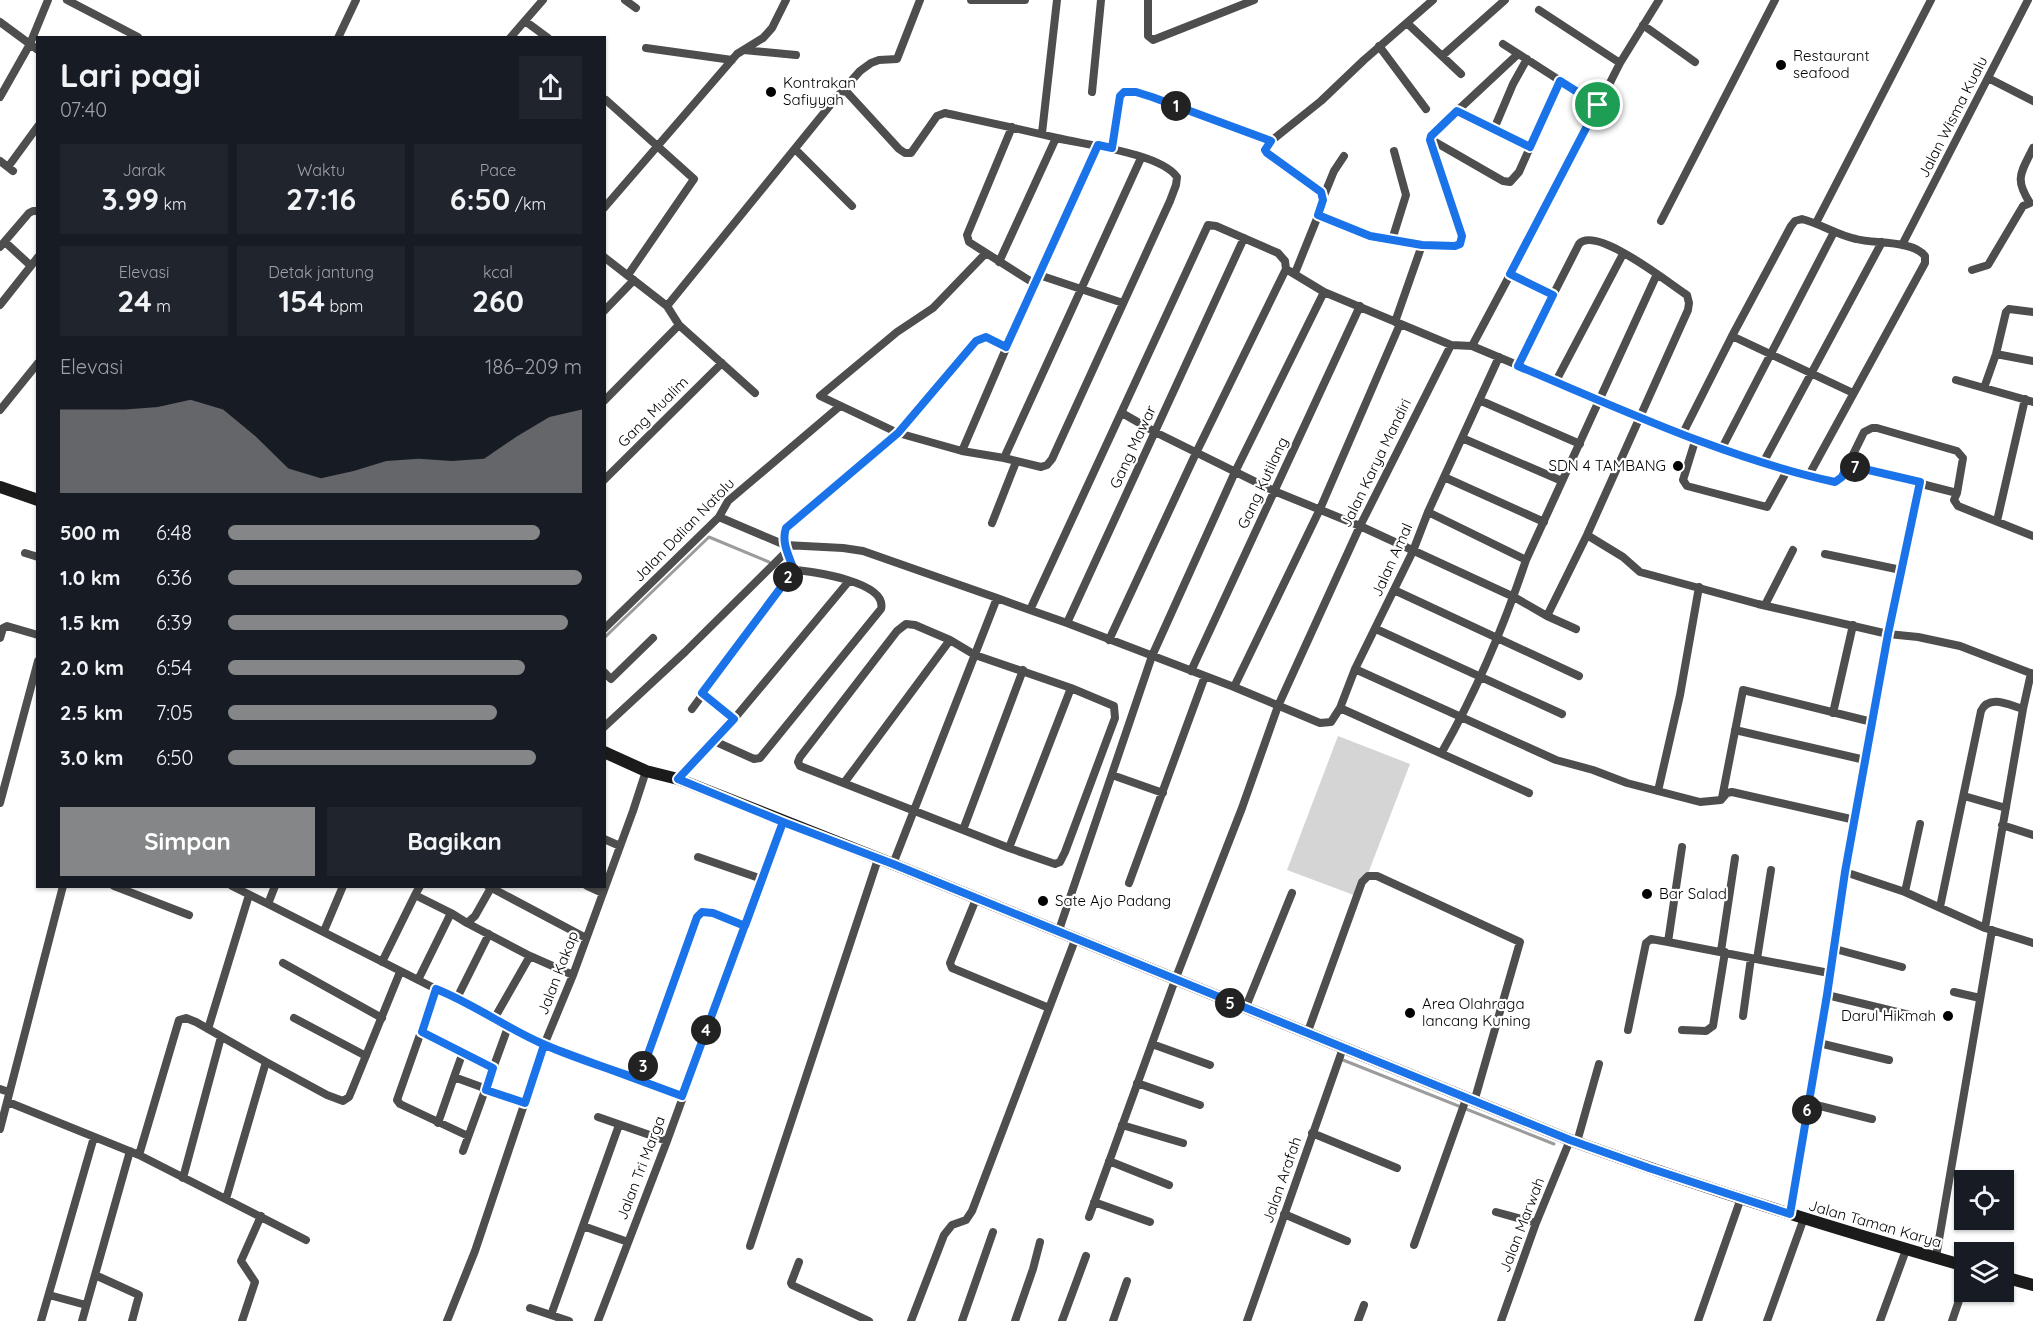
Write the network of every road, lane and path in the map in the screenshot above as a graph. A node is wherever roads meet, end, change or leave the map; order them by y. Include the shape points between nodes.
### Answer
1 (48, 0) edge
2 (67, 0) edge
3 (356, 0) edge
4 (543, 0) edge
5 (625, 0) edge
6 (786, 0) edge
7 (920, 0) edge
8 (970, 0) edge
9 (990, 0) edge
10 (1025, 0) edge
11 (1057, 0) edge
12 (1101, 0) edge
13 (1149, 0) edge
14 (1251, 0) edge
15 (1433, 0) edge
16 (1505, 0) edge
17 (1659, 0) edge
18 (1775, 0) edge
19 (1931, 0) edge
20 (2028, 0) edge
21 (636, 8) dead end
22 (1539, 10) dead end
23 (525, 21) junction
24 (0, 22) edge
25 (1407, 23) junction
26 (1643, 25) junction
27 (37, 36) edge
28 (138, 36) edge
29 (339, 36) edge
30 (512, 36) edge
31 (545, 36) edge
32 (1503, 44) dead end
33 (1379, 46) junction
34 (34, 47) edge
35 (646, 48) dead end
36 (741, 50) junction
37 (1518, 54) junction
38 (795, 55) dead end
39 (1442, 56) junction
40 (732, 60) junction
41 (1527, 60) junction
42 (1695, 62) dead end
43 (1620, 63) junction
44 (1461, 74) dead end
45 (1988, 78) junction
46 (1560, 81) junction
47 (844, 89) junction
48 (1092, 92) dead end
49 (0, 97) edge
50 (606, 100) dead end
51 (2033, 101) edge
52 (1598, 105) junction
53 (1426, 110) dead end
54 (1457, 111) junction
55 (1012, 127) junction
56 (36, 129) edge
57 (1494, 129) junction
58 (1041, 133) junction
59 (1056, 138) junction
60 (1430, 139) junction
61 (1271, 141) junction
62 (1098, 145) junction
63 (657, 147) junction
64 (1530, 147) junction
65 (1112, 148) junction
66 (2033, 148) edge
67 (795, 149) junction
68 (1394, 151) dead end
69 (1344, 156) dead end
70 (1141, 158) junction
71 (0, 161) edge
72 (1323, 199) junction
73 (2031, 203) edge
74 (606, 206) edge
75 (852, 206) dead end
76 (36, 212) edge
77 (1318, 215) junction
78 (1661, 221) dead end
79 (1816, 223) junction
80 (1834, 232) junction
81 (1244, 238) junction
82 (1392, 240) junction
83 (1882, 242) junction
84 (2, 244) edge
85 (1422, 245) junction
86 (1902, 245) junction
87 (986, 253) junction
88 (1623, 254) junction
89 (36, 258) edge
90 (606, 259) edge
91 (999, 262) junction
92 (30, 265) junction
93 (1972, 270) dead end
94 (1291, 271) junction
95 (1510, 274) junction
96 (1657, 274) junction
97 (631, 278) junction
98 (1037, 279) junction
99 (1080, 288) junction
100 (1324, 292) junction
101 (1553, 295) junction
102 (1, 300) edge
103 (1123, 303) junction
104 (667, 306) junction
105 (1360, 306) junction
106 (606, 309) edge
107 (2033, 312) edge
108 (1398, 323) junction
109 (679, 325) junction
110 (1732, 336) junction
111 (1451, 345) junction
112 (1472, 346) junction
113 (1006, 347) junction
114 (1771, 354) junction
115 (1996, 354) junction
116 (1499, 357) junction
117 (2033, 361) edge
118 (722, 363) junction
119 (36, 365) edge
120 (1518, 366) junction
121 (1810, 373) junction
122 (1956, 380) dead end
123 (1556, 381) junction
124 (1984, 388) junction
125 (755, 393) dead end
126 (1853, 393) junction
127 (606, 398) edge
128 (1479, 400) junction
129 (1600, 400) junction
130 (2029, 400) edge
131 (840, 406) junction
132 (0, 410) edge
133 (1122, 413) junction
134 (1640, 416) junction
135 (1155, 432) junction
136 (898, 433) junction
137 (1683, 433) junction
138 (1462, 438) junction
139 (1696, 438) junction
140 (1580, 444) junction
141 (1722, 448) junction
142 (962, 451) junction
143 (1196, 453) junction
144 (1004, 458) junction
145 (1016, 462) junction
146 (1763, 462) junction
147 (1847, 465) junction
148 (1788, 469) junction
149 (1234, 472) junction
150 (1809, 475) junction
151 (1444, 477) junction
152 (606, 478) edge
153 (1562, 481) junction
154 (1920, 482) junction
155 (0, 487) edge
156 (1274, 492) junction
157 (1957, 493) junction
158 (36, 499) edge
159 (1320, 509) junction
160 (1428, 512) junction
161 (719, 517) junction
162 (1997, 521) junction
163 (1544, 522) junction
164 (992, 523) dead end
165 (1360, 526) junction
166 (1587, 535) junction
167 (2033, 536) edge
168 (786, 548) junction
169 (1793, 550) dead end
170 (1413, 551) junction
171 (25, 553) dead end
172 (1826, 554) dead end
173 (36, 556) edge
174 (1526, 561) junction
175 (794, 570) junction
176 (1901, 570) junction
177 (849, 581) junction
178 (1699, 587) junction
179 (1394, 590) junction
180 (1514, 597) junction
181 (997, 598) junction
182 (1032, 606) junction
183 (1765, 606) junction
184 (1547, 616) junction
185 (1067, 623) junction
186 (1853, 625) junction
187 (606, 626) edge
188 (1376, 629) junction
189 (1576, 629) dead end
190 (36, 634) edge
191 (1888, 634) junction
192 (0, 638) edge
193 (653, 638) dead end
194 (1497, 638) junction
195 (950, 640) junction
196 (1109, 640) junction
197 (975, 655) junction
198 (1152, 656) junction
199 (36, 668) edge
200 (1355, 669) junction
201 (1023, 670) junction
202 (1191, 671) junction
203 (2032, 673) edge
204 (606, 674) edge
205 (1205, 676) junction
206 (1481, 676) junction
207 (1579, 676) dead end
208 (1234, 687) junction
209 (1071, 688) junction
210 (702, 693) junction
211 (1278, 706) junction
212 (1340, 708) junction
213 (692, 709) dead end
214 (2023, 709) junction
215 (1833, 713) junction
216 (1562, 714) dead end
217 (1460, 716) junction
218 (734, 719) junction
219 (1872, 722) junction
220 (606, 725) edge
221 (1735, 730) junction
222 (714, 741) junction
223 (1442, 752) junction
224 (606, 753) edge
225 (1865, 760) junction
226 (646, 771) junction
227 (1112, 775) junction
228 (678, 779) junction
229 (3, 781) edge
230 (844, 783) junction
231 (1659, 791) junction
232 (1163, 793) junction
233 (1529, 793) dead end
234 (1964, 796) junction
235 (1721, 800) junction
236 (0, 803) edge
237 (2006, 808) junction
238 (913, 810) junction
239 (1855, 820) junction
240 (783, 822) junction
241 (1920, 824) dead end
242 (2002, 825) junction
243 (963, 830) junction
244 (2033, 835) edge
245 (606, 840) edge
246 (620, 846) junction
247 (1682, 847) dead end
248 (1009, 848) junction
249 (698, 857) dead end
250 (1735, 858) dead end
251 (878, 859) junction
252 (893, 864) junction
253 (1771, 870) dead end
254 (1845, 872) junction
255 (762, 879) junction
256 (606, 883) edge
257 (1130, 883) dead end
258 (62, 888) edge
259 (119, 888) edge
260 (236, 888) edge
261 (274, 888) edge
262 (343, 888) edge
263 (419, 888) edge
264 (489, 888) edge
265 (492, 888) edge
266 (591, 888) edge
267 (604, 888) edge
268 (1905, 892) junction
269 (602, 893) junction
270 (1292, 893) dead end
271 (249, 895) junction
272 (415, 895) junction
273 (976, 899) junction
274 (268, 904) junction
275 (1940, 907) junction
276 (451, 913) junction
277 (189, 915) dead end
278 (467, 923) junction
279 (745, 926) junction
280 (1989, 929) junction
281 (324, 931) junction
282 (1058, 933) junction
283 (489, 934) junction
284 (586, 938) junction
285 (1075, 940) junction
286 (1668, 942) junction
287 (2033, 943) edge
288 (1834, 949) junction
289 (1723, 952) junction
290 (530, 956) junction
291 (1754, 959) junction
292 (382, 962) junction
293 (283, 963) dead end
294 (1902, 967) dead end
295 (400, 972) junction
296 (1829, 973) junction
297 (573, 975) junction
298 (418, 980) junction
299 (1175, 980) junction
300 (436, 989) junction
301 (1954, 992) dead end
302 (1827, 995) junction
303 (458, 998) junction
304 (1980, 998) junction
305 (1050, 1008) junction
306 (1245, 1009) junction
307 (1743, 1016) dead end
308 (294, 1018) dead end
309 (382, 1018) junction
310 (494, 1019) junction
311 (1926, 1019) dead end
312 (508, 1027) junction
313 (208, 1029) junction
314 (1628, 1030) dead end
315 (1682, 1030) dead end
316 (422, 1032) junction
317 (1306, 1034) junction
318 (221, 1037) junction
319 (1819, 1043) junction
320 (1152, 1044) junction
321 (544, 1045) junction
322 (1343, 1048) junction
323 (463, 1053) junction
324 (366, 1056) junction
325 (1889, 1060) dead end
326 (266, 1062) junction
327 (1599, 1064) dead end
328 (1210, 1065) dead end
329 (493, 1068) junction
330 (454, 1077) junction
331 (639, 1079) junction
332 (1137, 1083) junction
333 (4, 1090) edge
334 (486, 1090) junction
335 (682, 1096) junction
336 (1470, 1100) junction
337 (8, 1102) junction
338 (525, 1103) junction
339 (1808, 1103) junction
340 (1200, 1105) dead end
341 (598, 1118) dead end
342 (1872, 1119) dead end
343 (438, 1123) junction
344 (619, 1125) junction
345 (1122, 1125) junction
346 (0, 1129) edge
347 (1312, 1133) junction
348 (468, 1136) junction
349 (94, 1137) junction
350 (667, 1141) junction
351 (1573, 1141) junction
352 (1183, 1143) dead end
353 (130, 1151) junction
354 (463, 1151) dead end
355 (139, 1155) junction
356 (1109, 1161) junction
357 (1397, 1168) dead end
358 (183, 1178) junction
359 (1169, 1185) dead end
360 (1741, 1198) junction
361 (226, 1199) junction
362 (1094, 1202) junction
363 (1496, 1212) dead end
364 (1284, 1214) junction
365 (1790, 1214) junction
366 (261, 1216) junction
367 (1089, 1217) dead end
368 (1804, 1218) junction
369 (1150, 1222) dead end
370 (1536, 1223) junction
371 (583, 1226) junction
372 (993, 1232) dead end
373 (306, 1240) dead end
374 (1347, 1241) dead end
375 (628, 1242) junction
376 (1040, 1242) dead end
377 (1414, 1245) dead end
378 (750, 1246) dead end
379 (1906, 1250) junction
380 (1086, 1256) dead end
381 (1936, 1257) junction
382 (799, 1262) dead end
383 (1954, 1263) edge
384 (95, 1275) junction
385 (2014, 1280) edge
386 (1127, 1281) dead end
387 (2033, 1285) edge
388 (48, 1295) junction
389 (1958, 1302) edge
390 (86, 1305) junction
391 (1364, 1305) dead end
392 (530, 1308) dead end
393 (551, 1315) junction
394 (1249, 1320) edge
395 (41, 1321) edge
396 (82, 1321) edge
397 (132, 1321) edge
398 (242, 1321) edge
399 (447, 1321) edge
400 (569, 1321) edge
401 (598, 1321) edge
402 (869, 1321) edge
403 (911, 1321) edge
404 (962, 1321) edge
405 (1015, 1321) edge
406 (1062, 1321) edge
407 (1113, 1321) edge
408 (1358, 1321) edge
409 (1501, 1321) edge
410 (1698, 1321) edge
411 (1767, 1321) edge
412 (1880, 1321) edge
413 (1952, 1321) edge

1 - 27 street
2 - 28 street
3 - 29 street
4 - 23 street
5 - 21 street
6 - 36 street via 772,28
7 - 47 street via 897,59 871,63
8 - 9 street
9 - 10 street
11 - 58 street
12 - 48 street
13 - 14 street via 1148,36 1152,39
15 - 25 street
16 - 39 street
17 - 26 street
18 - 78 street
19 - 79 street
20 - 45 street, Jalan Wisma Kualu
22 - 43 street
23 - 30 street
23 - 31 street
24 - 34 street
25 - 33 street
25 - 39 street
26 - 42 street
26 - 43 street
32 - 37 street
33 - 53 street
33 - 61 street
34 - 49 street
35 - 40 street
36 - 38 street
36 - 40 street
37 - 41 street
37 - 54 street
39 - 44 street
40 - 63 street
41 - 46 street
41 - 57 street
43 - 52 street
45 - 51 street
45 - 86 street, Jalan Wisma Kualu
46 - 52 street
46 - 64 street
47 - 55 street via 905,153 911,153 940,113
47 - 67 street
50 - 63 street
52 - 95 street
54 - 57 street
54 - 60 street
55 - 58 street
55 - 87 street via 968,229 969,242
56 - 71 street via 11,169
57 - 64 street
58 - 59 street
59 - 62 street
59 - 91 street
60 - 64 street via 1509,183
60 - 85 street via 1462,236 1455,246
61 - 65 street via 1152,97 1124,92 1120,96
61 - 72 street via 1266,145 1267,153 1318,189
62 - 65 street
62 - 98 street
63 - 74 street
63 - 97 street via 694,180
65 - 70 street
66 - 73 street via 2019,177 2021,189
67 - 75 street
67 - 104 street
68 - 82 street via 1406,195
69 - 72 street
70 - 99 street
70 - 103 street via 1170,170 1177,180
72 - 77 street
73 - 93 street via 2023,206 1988,265
76 - 84 street via 30,213
77 - 82 street via 1370,236
77 - 94 street
79 - 80 street
79 - 110 street via 1802,219 1791,226
80 - 83 street
80 - 114 street
81 - 94 street via 1281,255
81 - 133 street via 1212,224 1205,228
81 - 135 street, Gang Mawar
82 - 85 street
83 - 86 street
83 - 121 street
84 - 92 street
85 - 108 street
86 - 126 street via 1921,251 1925,263
87 - 91 street
87 - 131 street via 933,308 820,396
88 - 96 street
88 - 101 street via 1596,241 1582,240
88 - 123 street
89 - 92 street
90 - 97 street
91 - 98 street
92 - 102 street
94 - 100 street
94 - 143 street
95 - 101 street
95 - 112 street
96 - 129 street
96 - 134 street via 1687,295 1689,306
97 - 104 street
97 - 106 street
98 - 99 street
98 - 113 street
99 - 103 street
99 - 144 street
100 - 105 street
100 - 149 street
101 - 120 street
103 - 145 street via 1049,463 1041,467
104 - 109 street
105 - 108 street
105 - 156 street, Gang Kutilang
107 - 115 street via 2014,308 2006,312
108 - 111 street
108 - 159 street
109 - 118 street
109 - 127 street
110 - 114 street
110 - 137 street
111 - 112 street
111 - 165 street, Jalan Karya Mandiri
112 - 116 street
113 - 136 street via 986,337 976,341
113 - 142 street
114 - 121 street
114 - 141 street
115 - 117 street
115 - 124 street
116 - 120 street
116 - 128 street, Jalan Amal
118 - 125 street
118 - 152 street, Gang Mualim
119 - 132 street
120 - 123 street
121 - 126 street
121 - 146 street
122 - 124 street
123 - 129 street
124 - 130 street
126 - 150 street
128 - 138 street, Jalan Amal
128 - 140 street
129 - 134 street
129 - 140 street
130 - 162 street
131 - 136 street
131 - 161 street, Jalan Dalian Natolu via 728,501
133 - 135 street
133 - 182 street
134 - 137 street
134 - 166 street
135 - 143 street
135 - 185 street, Gang Mawar
136 - 142 street
136 - 168 street via 786,528
137 - 139 street
138 - 151 street, Jalan Amal
138 - 153 street
139 - 141 street
139 - 148 street via 1683,480 1687,486 1767,507
140 - 153 street
141 - 146 street
142 - 144 street
143 - 149 street
143 - 196 street
144 - 145 street
145 - 164 street
146 - 148 street
147 - 150 street via 1838,482
147 - 154 street
147 - 157 street via 1864,432 1877,428 1960,452 1963,462
148 - 150 street
149 - 156 street
149 - 198 street
151 - 160 street, Jalan Amal
151 - 163 street
153 - 163 street
154 - 157 street
154 - 176 street
155 - 158 street
156 - 159 street
156 - 202 street, Gang Kutilang
157 - 162 street via 1954,500 1958,506
159 - 165 street
159 - 208 street
160 - 170 street, Jalan Amal
160 - 174 street
161 - 168 street
161 - 187 street, Jalan Dalian Natolu
162 - 167 street
163 - 174 street
165 - 170 street
165 - 211 street, Jalan Karya Mandiri
166 - 178 street via 1640,572
166 - 184 street
168 - 175 street
168 - 181 street via 863,551
168 - 220 street via 685,652
169 - 183 street
170 - 179 street, Jalan Amal
170 - 180 street
171 - 173 street
172 - 176 street
174 - 180 street
175 - 177 street
175 - 210 street
176 - 191 street
177 - 218 street
177 - 222 street via 874,592 881,600 880,609 762,756 754,759
178 - 183 street
178 - 231 street
179 - 188 street, Jalan Amal
179 - 194 street
180 - 184 street
180 - 194 street
181 - 182 street
181 - 197 street
182 - 185 street
183 - 186 street
184 - 189 street
185 - 196 street
186 - 191 street
186 - 215 street
188 - 200 street, Jalan Amal
188 - 206 street
190 - 192 street via 7,626
191 - 203 street via 1960,646
191 - 219 street
193 - 204 street via 611,679
194 - 206 street
194 - 207 street
195 - 197 street
195 - 230 street
195 - 230 street via 915,625 903,625 799,759 801,767
196 - 198 street
197 - 201 street
197 - 238 street
198 - 202 street
198 - 227 street
199 - 229 street
200 - 212 street, Jalan Amal
200 - 217 street
201 - 209 street
201 - 243 street
202 - 205 street
203 - 214 street
205 - 208 street
205 - 232 street
206 - 216 street
206 - 217 street
208 - 211 street
209 - 248 street
209 - 248 street via 1113,706 1116,716 1062,860 1055,864
210 - 213 street
210 - 218 street
211 - 212 street via 1324,723 1331,722
211 - 299 street, Jalan Karya Mandiri
212 - 223 street
214 - 234 street via 2001,703 1985,704
214 - 237 street
215 - 219 street
215 - 221 street via 1743,690
217 - 223 street
217 - 231 street via 1556,760
218 - 222 street
219 - 225 street
221 - 225 street
221 - 235 street
222 - 228 street
223 - 233 street
224 - 226 street, Jalan Taman Karya
225 - 239 street
226 - 228 street, Jalan Taman Karya
226 - 246 street, Jalan Kakap
227 - 232 street
227 - 282 street
228 - 240 street, Jalan Taman Karya
229 - 236 street
230 - 238 street
231 - 235 street via 1700,802
232 - 257 street
234 - 237 street
234 - 275 street
235 - 239 street via 1732,792
237 - 242 street
238 - 243 street
238 - 252 street
239 - 254 street
240 - 251 street, Jalan Taman Karya
240 - 255 street, Jalan Tri Marga
241 - 268 street
242 - 244 street
242 - 280 street
243 - 248 street
245 - 246 street
246 - 256 street, Jalan Kakap
247 - 286 street
249 - 255 street
250 - 289 street
251 - 252 street, Jalan Taman Karya
251 - 378 street
252 - 273 street, Jalan Taman Karya
253 - 291 street
254 - 268 street
254 - 288 street
255 - 279 street, Jalan Tri Marga
258 - 333 street
259 - 277 street
260 - 271 street
261 - 274 street
262 - 281 street
263 - 272 street
264 - 278 street
265 - 284 street
266 - 269 street
267 - 269 street, Jalan Kakap
268 - 275 street
269 - 284 street, Jalan Kakap
270 - 306 street
271 - 274 street
271 - 313 street
272 - 276 street
272 - 292 street
273 - 282 street, Jalan Taman Karya
273 - 305 street via 951,968
274 - 281 street
275 - 280 street
276 - 278 street
276 - 298 street
278 - 283 street
279 - 331 street via 713,913 702,912 697,917
279 - 335 street, Jalan Tri Marga
280 - 287 street
280 - 304 street
281 - 292 street
282 - 285 street, Jalan Taman Karya
283 - 290 street
283 - 303 street
284 - 297 street, Jalan Kakap
285 - 299 street, Jalan Taman Karya
285 - 305 street
286 - 289 street
286 - 314 street via 1651,939 1646,943
288 - 294 street
288 - 296 street
289 - 291 street
289 - 315 street via 1713,1026 1706,1031
290 - 297 street
290 - 310 street
291 - 296 street
291 - 307 street
292 - 295 street
293 - 309 street
295 - 298 street
295 - 309 street
296 - 302 street
297 - 321 street, Jalan Kakap
298 - 300 street
299 - 306 street, Jalan Taman Karya
299 - 320 street, Jalan Karya Mandiri
300 - 303 street
300 - 316 street
301 - 304 street
302 - 311 street
302 - 319 street
303 - 310 street
304 - 381 street
305 - 403 street via 972,1210 966,1220 952,1225 944,1235
306 - 317 street, Jalan Taman Karya
308 - 324 street
309 - 324 street
310 - 312 street
312 - 321 street
312 - 329 street
313 - 318 street
313 - 355 street via 186,1018 178,1021
316 - 323 street
316 - 343 street via 397,1100
317 - 322 street, Jalan Taman Karya
317 - 336 street via 1362,882 1368,876 1377,876 1520,942
318 - 326 street
318 - 358 street
319 - 325 street
319 - 339 street
320 - 328 street
320 - 332 street, Jalan Karya Mandiri
321 - 331 street
321 - 338 street, Jalan Kakap
322 - 336 street, Jalan Taman Karya
322 - 347 street, Jalan Arafah
323 - 329 street
323 - 330 street
324 - 326 street via 349,1097 343,1101
326 - 361 street
327 - 351 street, Jalan Marwah
329 - 334 street
330 - 334 street
330 - 343 street
331 - 335 street
332 - 340 street
332 - 345 street, Jalan Karya Mandiri
333 - 337 street
334 - 338 street
334 - 348 street
335 - 350 street, Jalan Tri Marga
336 - 351 street, Jalan Taman Karya
336 - 377 street
337 - 346 street
337 - 349 street
338 - 399 street, Jalan Kakap
339 - 342 street
339 - 365 street
341 - 344 street
343 - 348 street
344 - 350 street
344 - 371 street
345 - 352 street
345 - 356 street, Jalan Karya Mandiri
347 - 357 street
347 - 364 street, Jalan Arafah
348 - 354 street
349 - 353 street
349 - 388 street
350 - 375 street, Jalan Tri Marga
351 - 360 street, Jalan Taman Karya
351 - 370 street, Jalan Marwah
353 - 355 street
353 - 384 street
355 - 358 street
356 - 359 street
356 - 362 street, Jalan Karya Mandiri
358 - 361 street
360 - 365 street, Jalan Taman Karya
360 - 410 street
361 - 366 street
362 - 367 street, Jalan Karya Mandiri
362 - 369 street
363 - 370 street
364 - 374 street
364 - 394 street, Jalan Arafah
365 - 368 street, Jalan Taman Karya
366 - 373 street
366 - 398 street via 241,1261 255,1282
368 - 379 street, Jalan Taman Karya
368 - 411 street
370 - 409 street, Jalan Marwah
371 - 375 street
371 - 393 street
372 - 404 street
375 - 401 street, Jalan Tri Marga
376 - 405 street
379 - 381 street, Jalan Taman Karya
379 - 412 street
380 - 406 street
381 - 383 street, Jalan Taman Karya
382 - 402 street via 792,1285
384 - 390 street
384 - 397 street via 139,1294
385 - 387 street
386 - 407 street
388 - 390 street
388 - 395 street
389 - 413 street
390 - 396 street
391 - 408 street
392 - 393 street
393 - 400 street

